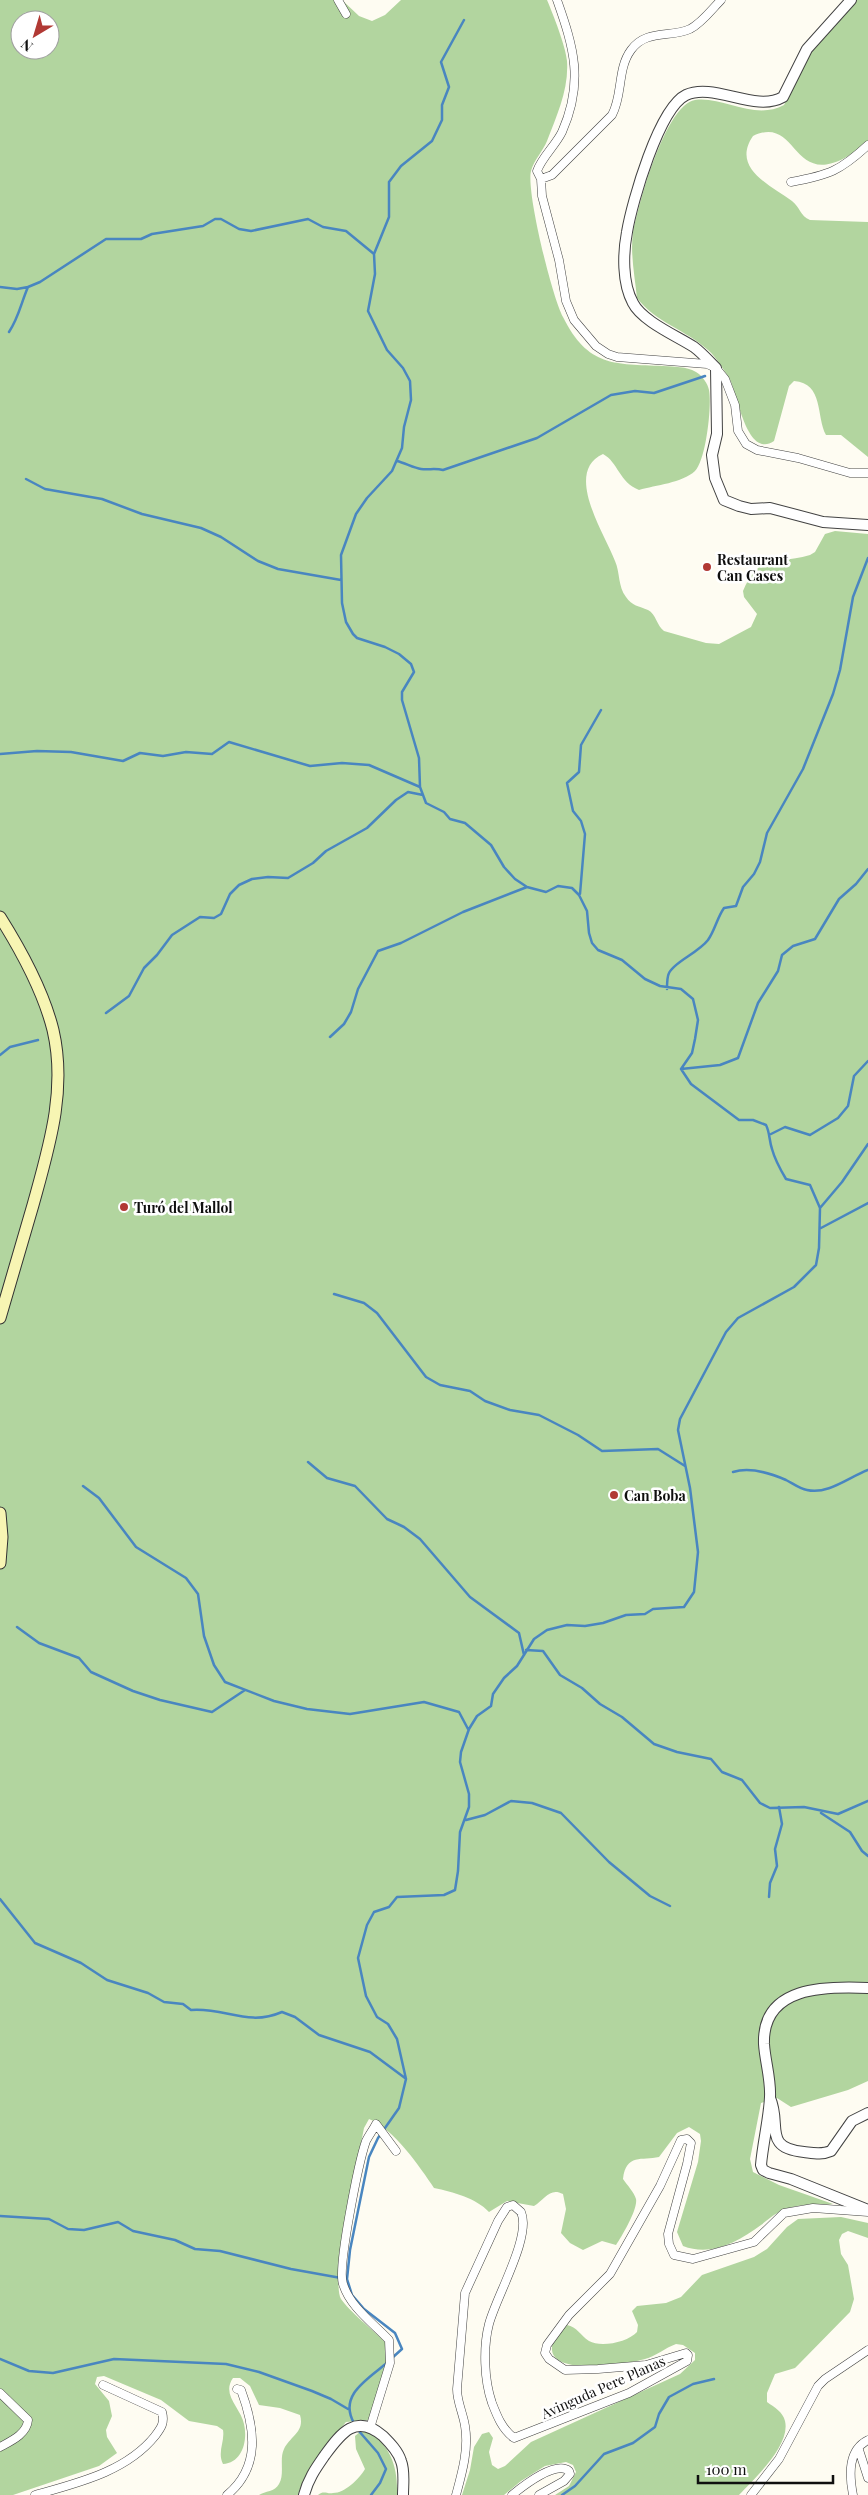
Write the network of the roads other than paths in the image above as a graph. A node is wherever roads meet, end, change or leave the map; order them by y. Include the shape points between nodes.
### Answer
1 (338, 0) edge
2 (557, 0) edge
3 (721, 0) edge
4 (851, 0) edge
5 (346, 14) dead end
6 (868, 145) edge
7 (542, 179) junction
8 (791, 182) dead end
9 (716, 368) junction
10 (868, 473) edge
11 (868, 525) edge
12 (0, 917) edge
13 (0, 1318) edge
14 (0, 1513) edge
15 (0, 1563) edge
16 (868, 1988) edge
17 (770, 2097) junction
18 (868, 2113) edge
19 (396, 2151) dead end
20 (868, 2211) edge
21 (868, 2350) edge
22 (103, 2385) dead end
23 (237, 2389) dead end
24 (0, 2393) edge
25 (370, 2428) junction
26 (868, 2440) edge
27 (0, 2447) edge
28 (859, 2450) junction
29 (868, 2478) edge
30 (35, 2495) edge
31 (227, 2495) edge
32 (304, 2495) edge
33 (403, 2495) edge
34 (456, 2495) edge
35 (512, 2495) edge
36 (539, 2495) edge
37 (752, 2495) edge
38 (853, 2495) edge

1 - 5 street
2 - 7 street via 571,41 576,69 564,126 538,168
3 - 7 street via 689,30 649,36 636,44 624,62 617,105 612,115 552,175
4 - 9 street via 807,49 787,93 780,99 768,101 702,92 681,98 674,104 654,142 641,177 626,234 628,292 641,314 696,349
6 - 8 street via 831,174
7 - 9 street via 542,196 566,301 574,320 588,338 612,356 707,364
9 - 10 street via 732,394 738,431 746,444 757,450 850,473
9 - 11 street via 718,434 712,455 715,478 724,500 751,509 770,508 823,522
12 - 13 main road via 32,974 45,1005 55,1040 59,1083 54,1124
14 - 15 main road
16 - 17 street via 806,1991 780,2002 772,2010 764,2043
17 - 18 street via 775,2110 776,2139 783,2148 795,2151 820,2154 831,2151 852,2121
17 - 20 street via 764,2130 763,2170
19 - 25 street via 376,2124 367,2140 358,2174 342,2258 342,2282 348,2298 389,2340 390,2363
20 - 34 street, Avinguda Pere Planas via 813,2208 784,2213 754,2242 693,2259 674,2255 668,2244 668,2234 690,2143 687,2139 681,2140 660,2186 610,2274 569,2315 547,2345 545,2353 565,2370 646,2365 686,2353 687,2362 628,2393 514,2438 500,2422 487,2382 488,2326 519,2248 522,2226 520,2212 513,2205 507,2207 466,2293 457,2389 465,2424 466,2448
21 - 37 street via 818,2386 779,2459
22 - 30 street via 162,2412 162,2427 132,2458 118,2467
23 - 31 street via 241,2390 252,2420 252,2435 246,2474
24 - 27 street via 28,2420 15,2439
25 - 32 street via 354,2427 342,2432 311,2475
25 - 33 street via 394,2449 402,2467
26 - 28 street
28 - 29 street
28 - 38 street via 850,2461
35 - 36 street via 541,2475 561,2469 570,2471 564,2481

